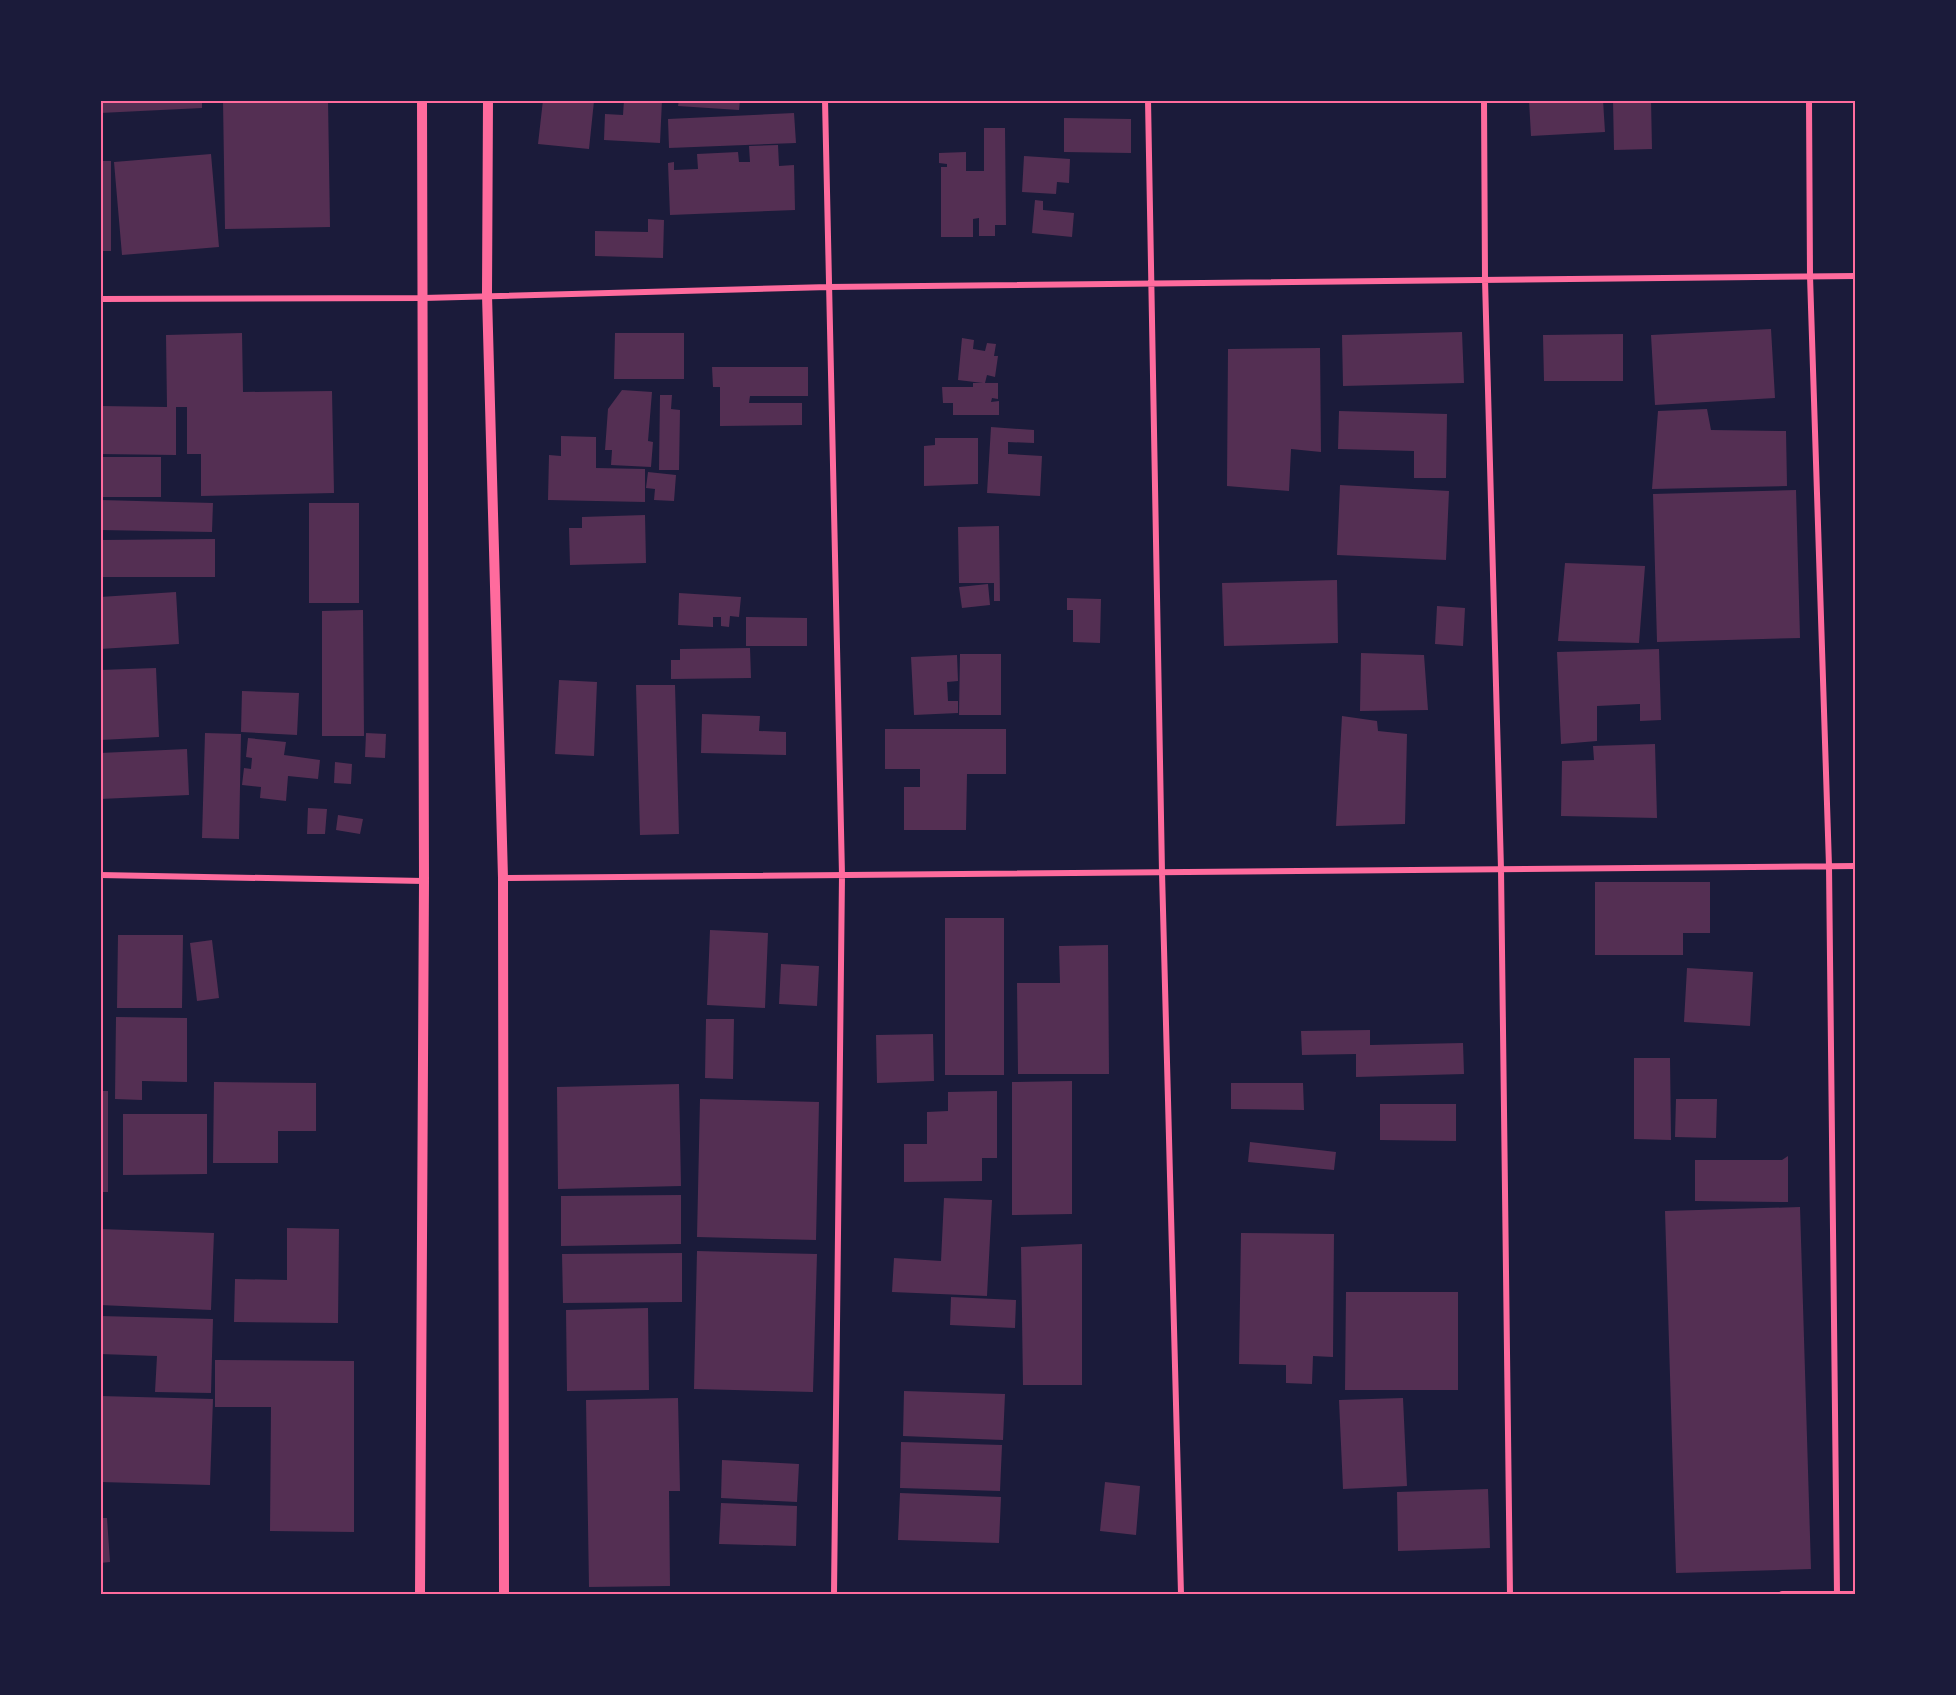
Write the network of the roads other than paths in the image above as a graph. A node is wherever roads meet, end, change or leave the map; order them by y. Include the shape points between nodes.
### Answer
1 (422, 100) edge
2 (488, 100) edge
3 (825, 100) edge
4 (1148, 100) edge
5 (1484, 100) edge
6 (1809, 100) edge
7 (1810, 276) junction
8 (1856, 276) edge
9 (1485, 280) junction
10 (1152, 284) junction
11 (829, 287) junction
12 (488, 295) junction
13 (423, 298) junction
14 (100, 299) edge
15 (1856, 866) edge
16 (1829, 867) junction
17 (1501, 869) junction
18 (1162, 872) junction
19 (100, 875) edge
20 (842, 875) junction
21 (503, 878) junction
22 (424, 881) junction
23 (420, 1594) edge
24 (504, 1594) edge
25 (834, 1594) edge
26 (1181, 1594) edge
27 (1510, 1594) edge
28 (1782, 1594) edge
29 (1837, 1594) edge
30 (1856, 1594) edge

1 - 13 street
2 - 12 street
3 - 11 street
4 - 10 street
5 - 9 street
6 - 7 street
7 - 8 street
7 - 9 street
7 - 16 street
9 - 10 street
9 - 17 street
10 - 11 street
10 - 18 street
11 - 12 street
11 - 20 street
12 - 13 street
12 - 21 street
13 - 14 street
13 - 22 street
15 - 16 street
16 - 17 street
16 - 29 street
17 - 18 street
17 - 27 street
18 - 20 street
18 - 26 street
19 - 22 street
20 - 21 street
20 - 25 street
21 - 24 street
22 - 23 street
28 - 29 street
29 - 30 street

